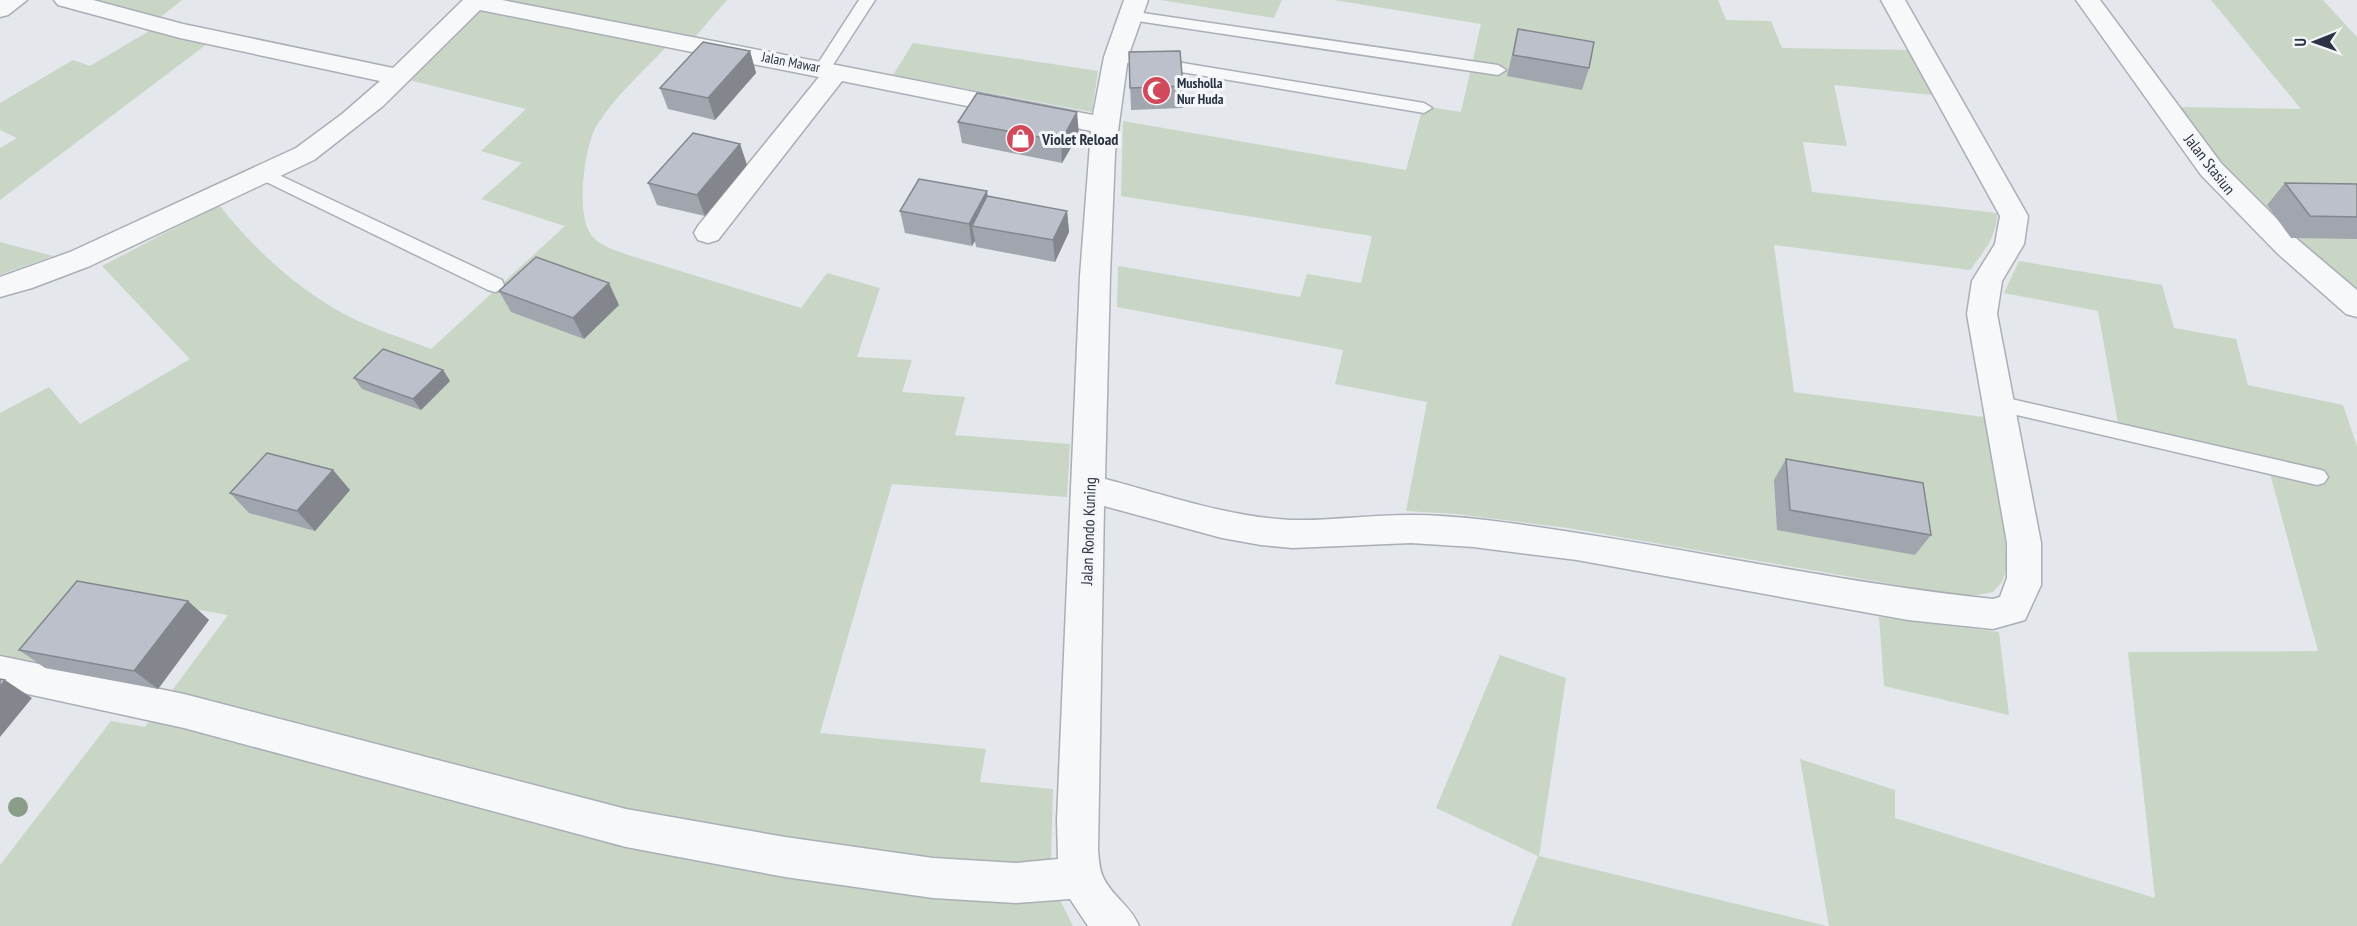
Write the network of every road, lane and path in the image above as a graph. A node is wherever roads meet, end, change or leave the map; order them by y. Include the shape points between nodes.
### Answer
1 (15, 0) edge
2 (66, 0) edge
3 (867, 0) edge
4 (1893, 0) edge
5 (2088, 0) edge
6 (476, 1) edge
7 (1133, 8) edge
8 (0, 10) edge
9 (1116, 57) junction
10 (830, 69) junction
11 (1498, 70) dead end
12 (398, 78) junction
13 (1424, 108) dead end
14 (1105, 124) junction
15 (262, 173) junction
16 (708, 233) dead end
17 (495, 285) dead end
18 (0, 287) edge
19 (2357, 306) edge
20 (1998, 404) junction
21 (2317, 477) dead end
22 (1090, 489) junction
23 (0, 672) edge
24 (1083, 878) junction
25 (1118, 926) edge

1 - 8 street
2 - 12 street via 180,31
3 - 10 lane
4 - 20 street via 2014,216 2015,230 2008,248 1983,293 1982,314
5 - 19 street, Jalan Stasiun via 2211,169 2288,248
6 - 10 street, Jalan Mawar
6 - 12 street
7 - 9 street, Jalan Rondo Kuning
7 - 11 lane
9 - 13 lane
9 - 14 street, Jalan Rondo Kuning
10 - 14 street, Jalan Mawar
10 - 16 street
12 - 15 street via 328,139
14 - 22 street, Jalan Rondo Kuning via 1095,276
15 - 17 lane
15 - 18 street via 80,259
20 - 21 lane
20 - 22 street via 2027,574 2012,609 1993,614 1908,605 1576,546 1473,533 1411,529 1292,534 1261,531
22 - 24 street, Jalan Rondo Kuning via 1079,761
23 - 24 street via 184,711 626,828 785,857 933,878 1016,883
24 - 25 street, Jalan Rondo Kuning via 1095,904

